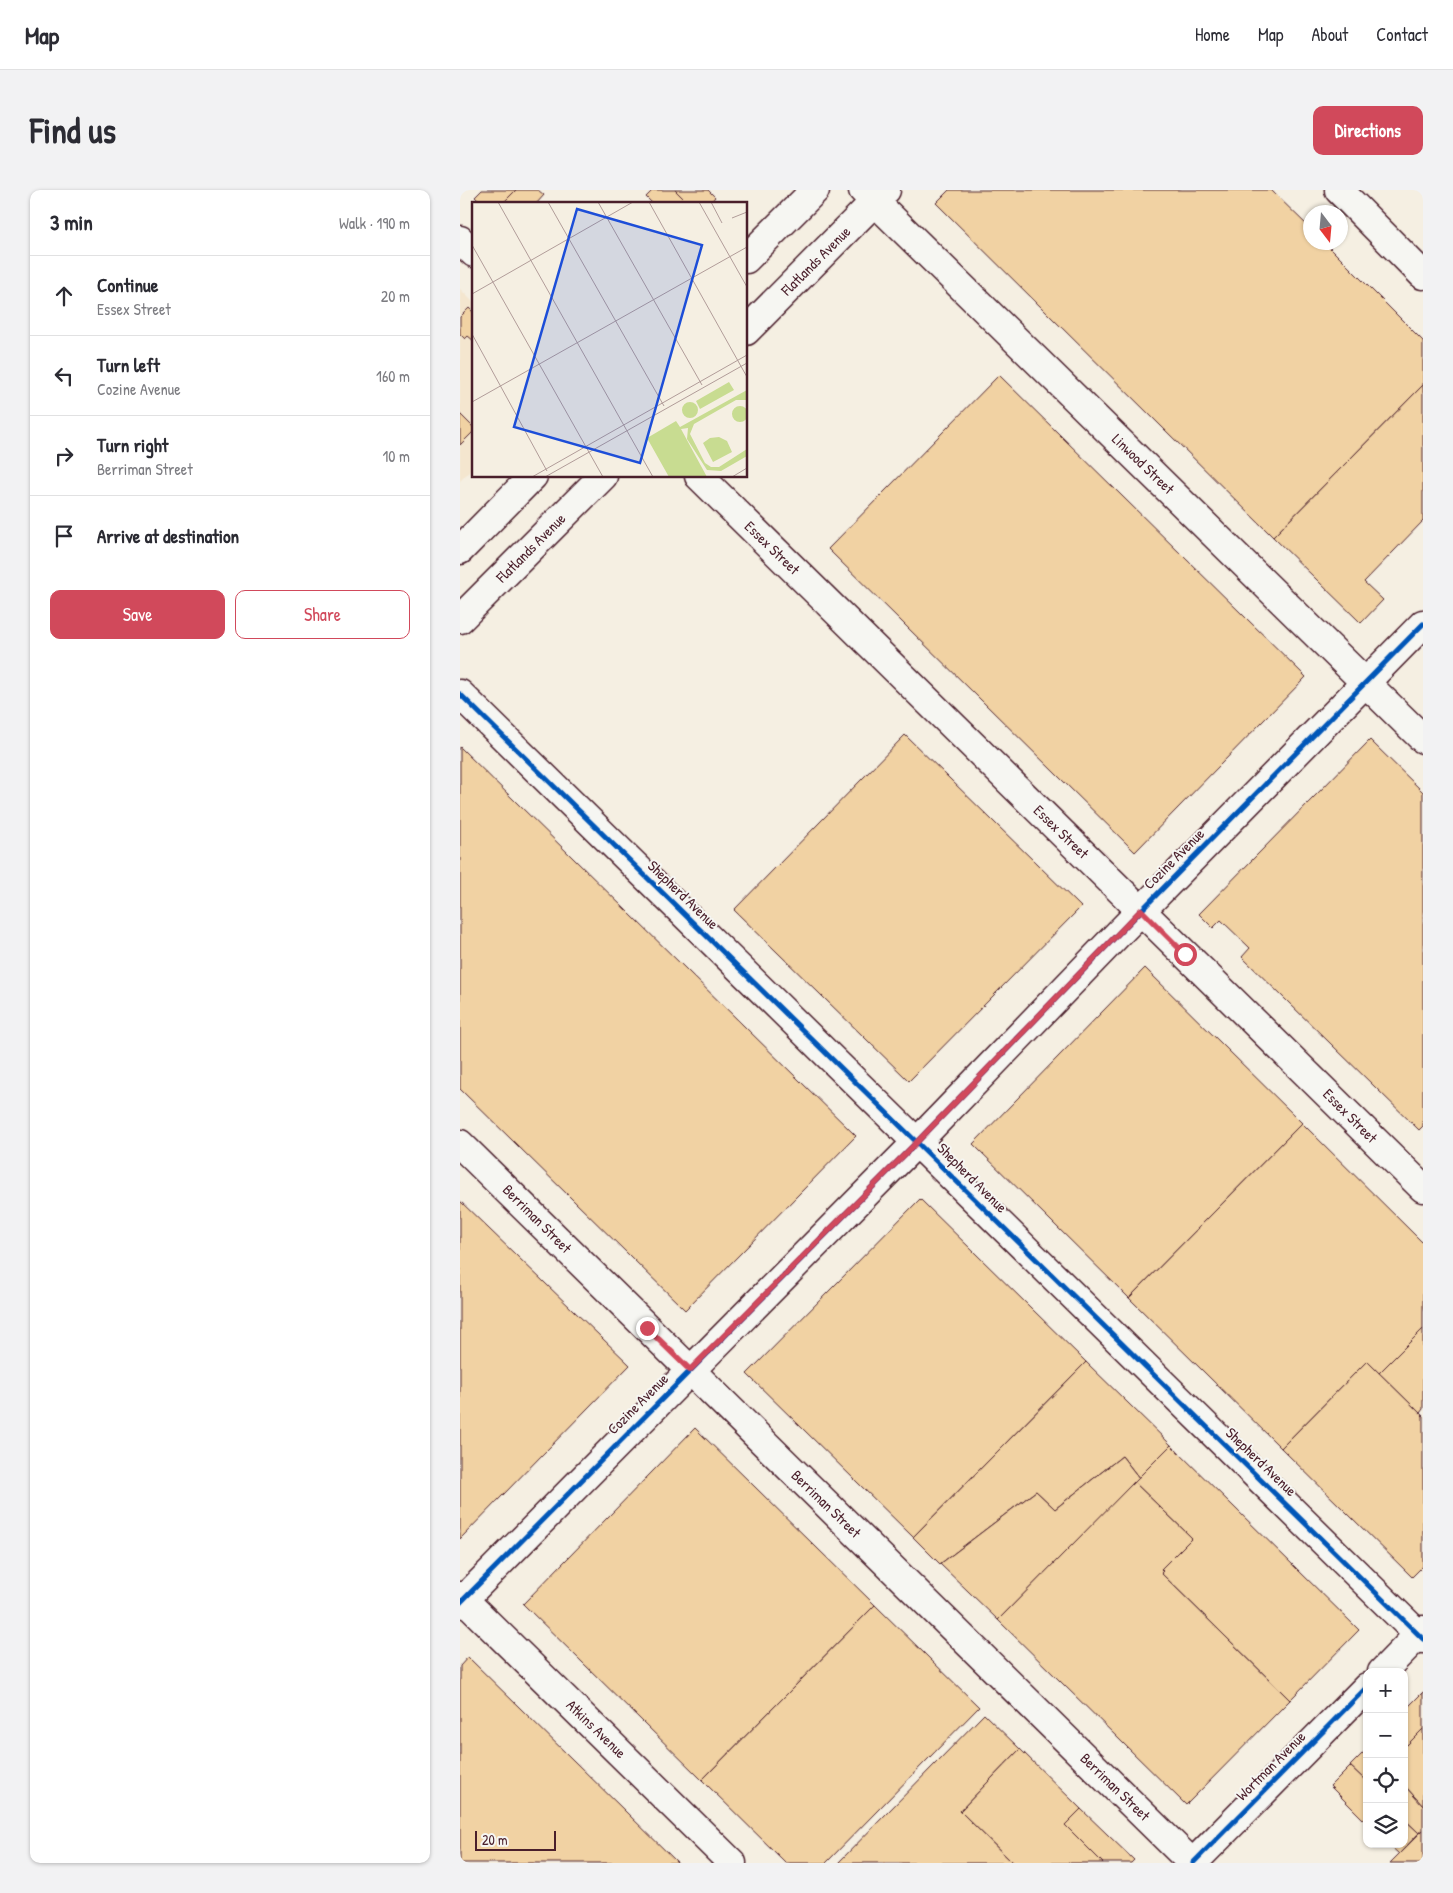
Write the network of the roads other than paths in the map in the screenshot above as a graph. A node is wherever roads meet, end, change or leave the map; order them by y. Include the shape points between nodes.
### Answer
1 (815, 190) edge
2 (1339, 190) edge
3 (874, 194) edge
4 (460, 240) edge
5 (472, 251) edge
6 (748, 257) edge
7 (1423, 275) edge
8 (748, 329) edge
9 (531, 478) edge
10 (601, 478) edge
11 (701, 478) edge
12 (460, 550) edge
13 (460, 619) edge
14 (1423, 624) edge
15 (1365, 682) junction
16 (460, 694) edge
17 (1423, 739) edge
18 (1141, 910) junction
19 (917, 1142) junction
20 (460, 1144) edge
21 (1423, 1188) edge
22 (690, 1370) junction
23 (461, 1599) edge
24 (1421, 1634) edge
25 (1386, 1668) edge
26 (1363, 1691) edge
27 (732, 1863) edge
28 (1192, 1863) edge

1 - 6 street
2 - 7 street
3 - 8 street, Flatlands Avenue
3 - 15 street, Linwood Street
4 - 5 street
9 - 12 street
10 - 13 street, Flatlands Avenue
11 - 18 street, Essex Street
14 - 15 street, Cozine Avenue
15 - 17 street, Linwood Street
15 - 18 street, Cozine Avenue
16 - 19 street, Shepherd Avenue
18 - 19 street, Cozine Avenue
18 - 21 street, Essex Street
19 - 22 street, Cozine Avenue
19 - 24 street, Shepherd Avenue
20 - 22 street, Berriman Street
22 - 23 street, Cozine Avenue
22 - 28 street, Berriman Street
23 - 27 street, Atkins Avenue
24 - 25 street
26 - 28 street, Wortman Avenue

